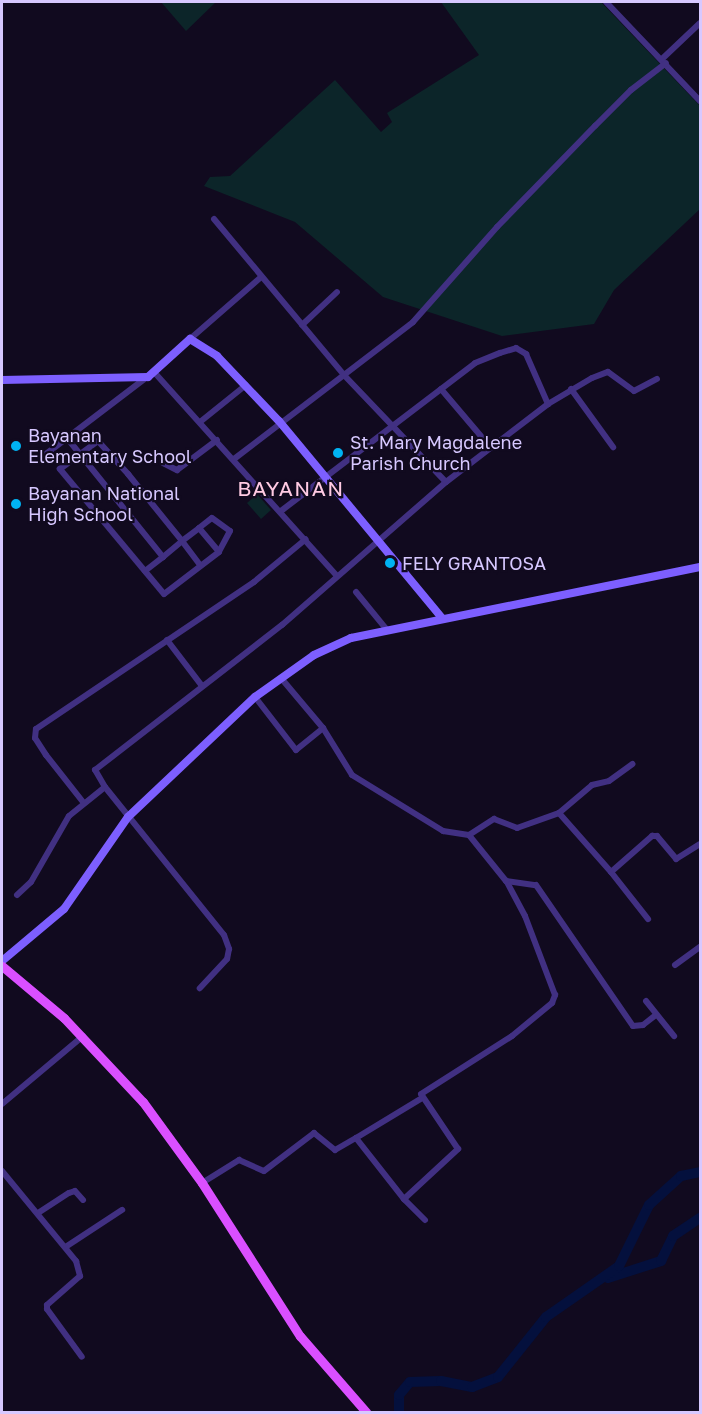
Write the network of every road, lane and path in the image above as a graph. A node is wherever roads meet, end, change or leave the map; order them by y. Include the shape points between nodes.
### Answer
1 (606, 2) edge
2 (700, 23) edge
3 (664, 61) junction
4 (700, 101) edge
5 (214, 219) dead end
6 (261, 277) junction
7 (337, 292) dead end
8 (302, 325) junction
9 (190, 339) junction
10 (151, 374) junction
11 (343, 375) junction
12 (657, 379) dead end
13 (2, 380) edge
14 (246, 385) junction
15 (441, 389) junction
16 (571, 389) junction
17 (548, 404) junction
18 (279, 421) junction
19 (200, 422) junction
20 (390, 425) junction
21 (67, 438) junction
22 (217, 440) junction
23 (613, 447) dead end
24 (491, 448) junction
25 (79, 455) junction
26 (42, 458) dead end
27 (234, 459) junction
28 (163, 463) dead end
29 (328, 478) junction
30 (446, 482) junction
31 (281, 511) junction
32 (199, 528) junction
33 (306, 539) junction
34 (182, 541) junction
35 (379, 542) junction
36 (219, 552) junction
37 (163, 557) junction
38 (200, 565) junction
39 (700, 567) edge
40 (145, 571) junction
41 (337, 576) junction
42 (356, 592) dead end
43 (441, 618) junction
44 (387, 630) junction
45 (167, 640) junction
46 (281, 678) junction
47 (202, 686) junction
48 (255, 697) junction
49 (323, 728) junction
50 (632, 764) dead end
51 (105, 787) junction
52 (82, 802) junction
53 (559, 813) junction
54 (128, 817) junction
55 (469, 835) junction
56 (700, 844) edge
57 (611, 872) junction
58 (506, 881) junction
59 (17, 895) dead end
60 (648, 919) dead end
61 (700, 947) edge
62 (2, 960) edge
63 (675, 965) dead end
64 (2, 966) edge
65 (200, 988) dead end
66 (646, 1001) dead end
67 (656, 1016) junction
68 (83, 1036) junction
69 (674, 1036) dead end
70 (422, 1098) junction
71 (2, 1104) edge
72 (356, 1138) junction
73 (2, 1171) edge
74 (202, 1184) junction
75 (404, 1199) junction
76 (83, 1200) dead end
77 (122, 1210) dead end
78 (38, 1213) junction
79 (425, 1220) dead end
80 (67, 1246) junction
81 (82, 1357) dead end
82 (366, 1413) edge

1 - 3 street
2 - 3 street
3 - 4 street
3 - 11 street via 496,227 413,322
5 - 6 street
6 - 8 street
6 - 9 street
7 - 8 street
8 - 11 street
9 - 10 street
9 - 14 street via 217,356
10 - 13 street
10 - 19 street
10 - 21 street
11 - 18 street
11 - 20 street
12 - 16 street via 634,391 608,372
14 - 18 street
14 - 19 street
15 - 17 street via 475,363 516,348 526,354
15 - 20 street
15 - 24 street
16 - 17 street
16 - 23 street
17 - 24 street
18 - 27 street
18 - 29 street
19 - 22 street
20 - 29 street
20 - 30 street
21 - 25 street
21 - 26 street
22 - 27 street
22 - 28 street via 177,470
24 - 30 street
25 - 34 street via 98,441
25 - 37 street
25 - 40 street via 60,469
27 - 31 street
29 - 31 street
29 - 35 street
30 - 35 street
31 - 33 street
32 - 34 street
32 - 36 street
32 - 36 street via 213,519 230,531
33 - 41 street
33 - 45 street via 254,582
34 - 37 street
34 - 38 street
35 - 41 street
35 - 43 street
36 - 38 street
37 - 40 street
38 - 40 street via 164,594
39 - 43 street
41 - 47 street via 282,625
42 - 44 street
43 - 44 street
44 - 46 street via 351,638 314,655
45 - 47 street
45 - 52 street via 36,729 40,747
46 - 48 street
46 - 49 street
47 - 51 street via 95,770
48 - 49 street via 296,750
48 - 54 street
49 - 55 street via 352,775 443,831
50 - 53 street via 609,781 592,785
51 - 52 street
51 - 54 street
52 - 59 street via 63,822 31,882
53 - 55 street via 518,828 494,819
53 - 57 street
54 - 62 street via 64,909
54 - 65 street via 224,936 229,949 227,959
55 - 58 street
56 - 57 street via 676,859 657,836 652,836
57 - 60 street
58 - 67 street via 536,885 633,1026 643,1025
58 - 70 street via 535,937 554,986 552,1003 512,1036 434,1083 421,1094
61 - 63 street
64 - 68 main road
66 - 67 street
67 - 69 street
68 - 71 street
68 - 74 main road via 143,1102
70 - 72 street
70 - 75 street via 458,1149
72 - 74 street via 335,1150 311,1134 264,1170 239,1160
72 - 75 street
73 - 78 street
74 - 82 main road via 300,1335
75 - 79 street
76 - 78 street via 75,1191 69,1192
77 - 80 street
78 - 80 street
80 - 81 street via 80,1276 47,1309

